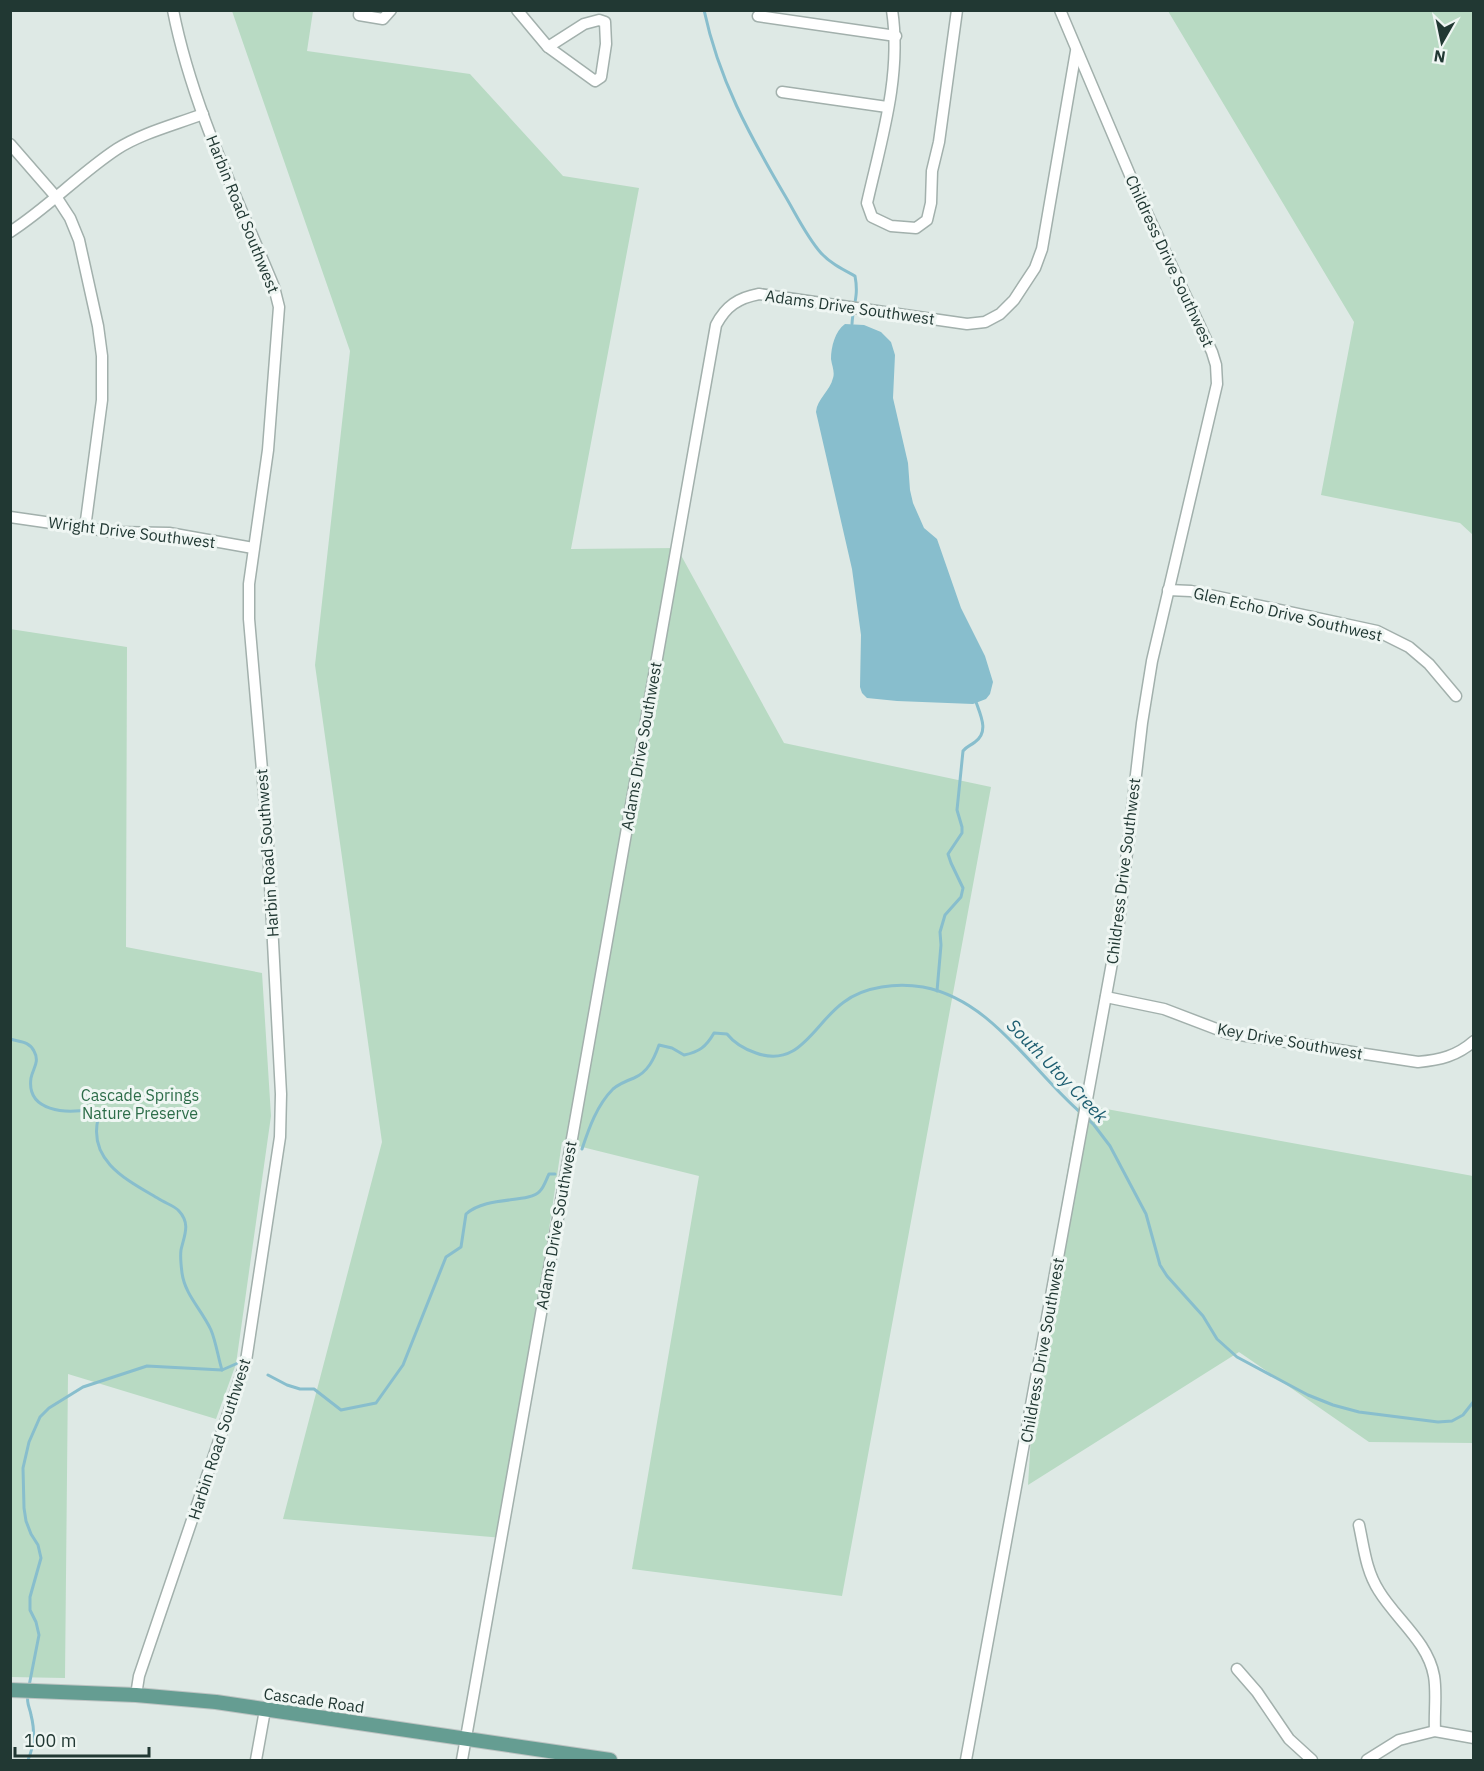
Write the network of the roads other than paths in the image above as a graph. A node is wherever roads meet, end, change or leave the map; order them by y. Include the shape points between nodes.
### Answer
1 (173, 10) edge
2 (360, 10) edge
3 (391, 10) edge
4 (517, 10) edge
5 (892, 10) edge
6 (957, 10) edge
7 (1060, 10) edge
8 (758, 16) dead end
9 (896, 36) junction
10 (548, 47) junction
11 (1076, 51) junction
12 (782, 92) dead end
13 (887, 107) junction
14 (203, 114) junction
15 (10, 144) edge
16 (57, 198) junction
17 (10, 232) edge
18 (10, 517) edge
19 (85, 528) junction
20 (253, 548) junction
21 (1168, 590) junction
22 (1456, 696) dead end
23 (1106, 998) junction
24 (1473, 1041) edge
25 (1359, 1525) dead end
26 (1237, 1669) dead end
27 (10, 1690) edge
28 (136, 1695) junction
29 (265, 1710) junction
30 (1435, 1731) junction
31 (1473, 1738) edge
32 (465, 1739) junction
33 (256, 1761) edge
34 (462, 1761) edge
35 (610, 1761) edge
36 (966, 1761) edge
37 (1312, 1761) edge
38 (1367, 1761) edge

1 - 14 street, Harbin Road Southwest
2 - 3 street via 359,15 383,19
4 - 10 street
5 - 9 street
6 - 13 street via 932,171 931,203 927,220 915,228 891,226 872,217 867,203
7 - 11 street, Childress Drive Southwest
8 - 9 street
9 - 13 street
10 - 10 street via 595,81 601,77 605,22 584,24
11 - 21 street, Childress Drive Southwest via 1216,365 1217,384
11 - 32 street, Adams Drive Southwest via 1042,249 1026,285 1000,314 985,322 968,324 759,294 732,303 716,325
12 - 13 street
14 - 16 street via 119,148
14 - 20 street, Harbin Road Southwest via 279,307 268,450
15 - 16 street
16 - 17 street
16 - 19 street via 79,240 102,356 102,400
18 - 19 street, Wright Drive Southwest
19 - 20 street, Wright Drive Southwest via 169,533
20 - 28 street, Harbin Road Southwest via 249,619 267,828 280,1137 246,1361 139,1676
21 - 22 street, Glen Echo Drive Southwest via 1191,591 1377,631 1409,647 1430,664
21 - 23 street, Childress Drive Southwest via 1142,723 1121,911
23 - 24 street, Key Drive Southwest via 1164,1009 1227,1033 1418,1062 1442,1060
23 - 36 street, Childress Drive Southwest
25 - 30 street via 1368,1569 1377,1589 1415,1636 1430,1663 1434,1676
26 - 37 street via 1288,1739
27 - 28 main road, Cascade Road
28 - 29 main road, Cascade Road
29 - 32 main road, Cascade Road
29 - 33 street
30 - 31 street
30 - 38 street via 1398,1740
32 - 34 street, Adams Drive Southwest
32 - 35 main road, Cascade Road

